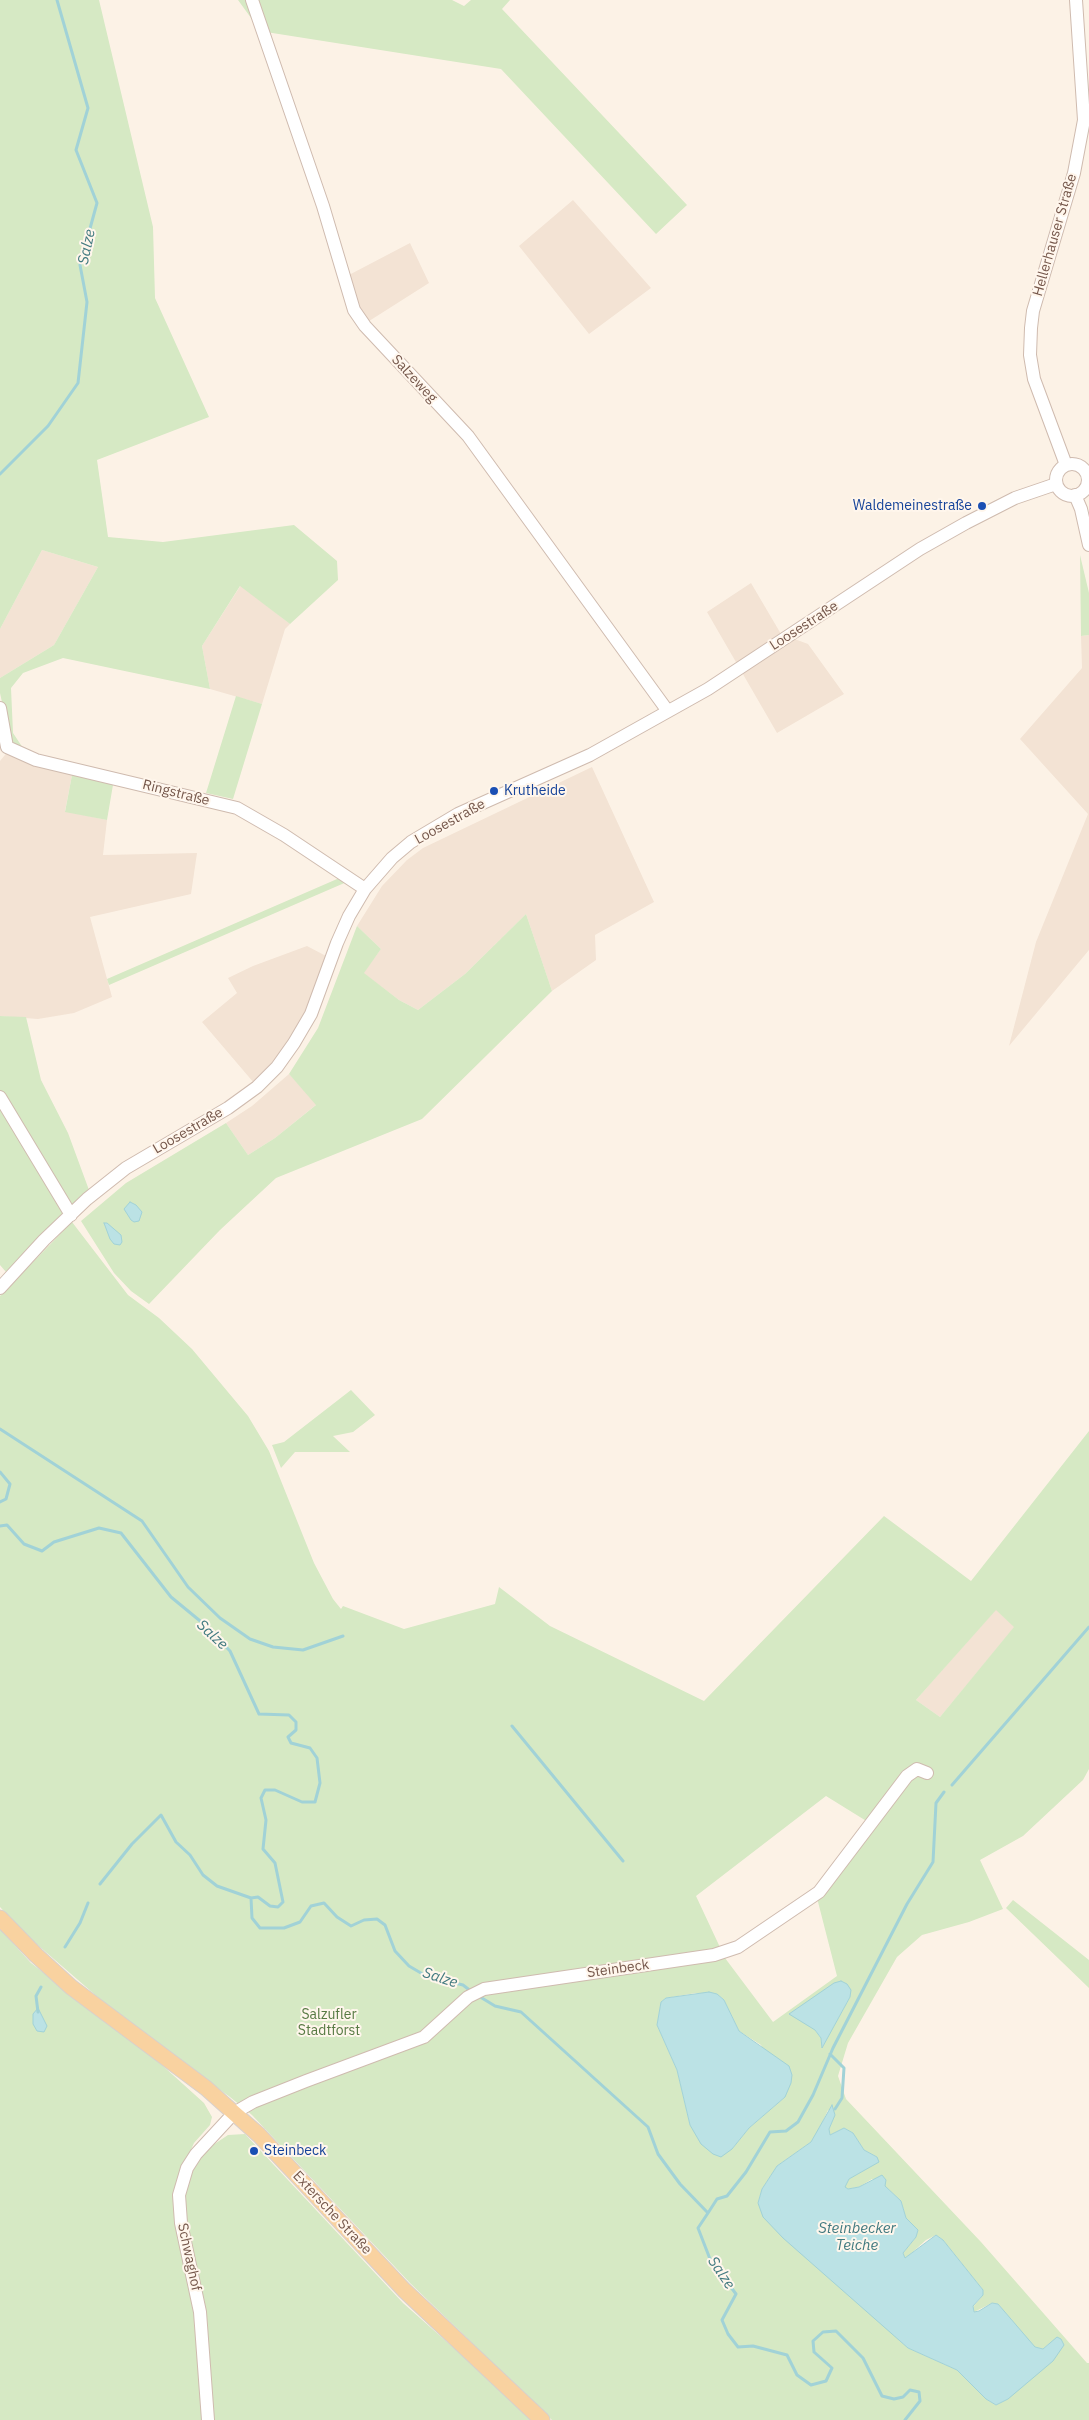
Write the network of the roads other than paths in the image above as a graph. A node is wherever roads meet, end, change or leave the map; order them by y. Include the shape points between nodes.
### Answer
1 (252, 0) edge
2 (1076, 0) edge
3 (1066, 465) junction
4 (1088, 476) edge
5 (1056, 484) junction
6 (1075, 495) junction
7 (1089, 546) edge
8 (0, 708) edge
9 (667, 710) junction
10 (365, 889) junction
11 (0, 1097) edge
12 (71, 1215) junction
13 (0, 1288) edge
14 (927, 1773) dead end
15 (0, 1918) edge
16 (234, 2113) junction
17 (208, 2420) edge
18 (542, 2420) edge

1 - 9 street, Salzeweg via 323,206 354,310 365,326 468,436
2 - 3 street, Hellerhauser Straße via 1084,120 1074,173 1033,311 1030,355 1034,378
3 - 4 street via 1079,466
3 - 5 street via 1058,473
4 - 6 street via 1085,488
5 - 6 street via 1064,494
5 - 9 street, Loosestraße via 1015,498 920,549 708,689
6 - 7 street
8 - 10 street, Ringstraße via 7,747 36,760 237,808
9 - 10 street, Loosestraße via 590,755 458,814 432,829 392,858
10 - 12 street, Loosestraße via 337,943 311,1014 277,1067 257,1087 228,1108 126,1168
11 - 12 street
12 - 13 street, Loosestraße
14 - 16 street, Steinbeck via 917,1769 907,1776 819,1892 738,1947 714,1955 484,1989 468,1997 424,2037 270,2095
15 - 16 main road, Extersche Straße via 71,1987 206,2088
16 - 17 street, Schwaghof via 196,2154 187,2168 179,2195 181,2222 200,2312
16 - 18 main road, Extersche Straße via 404,2290

